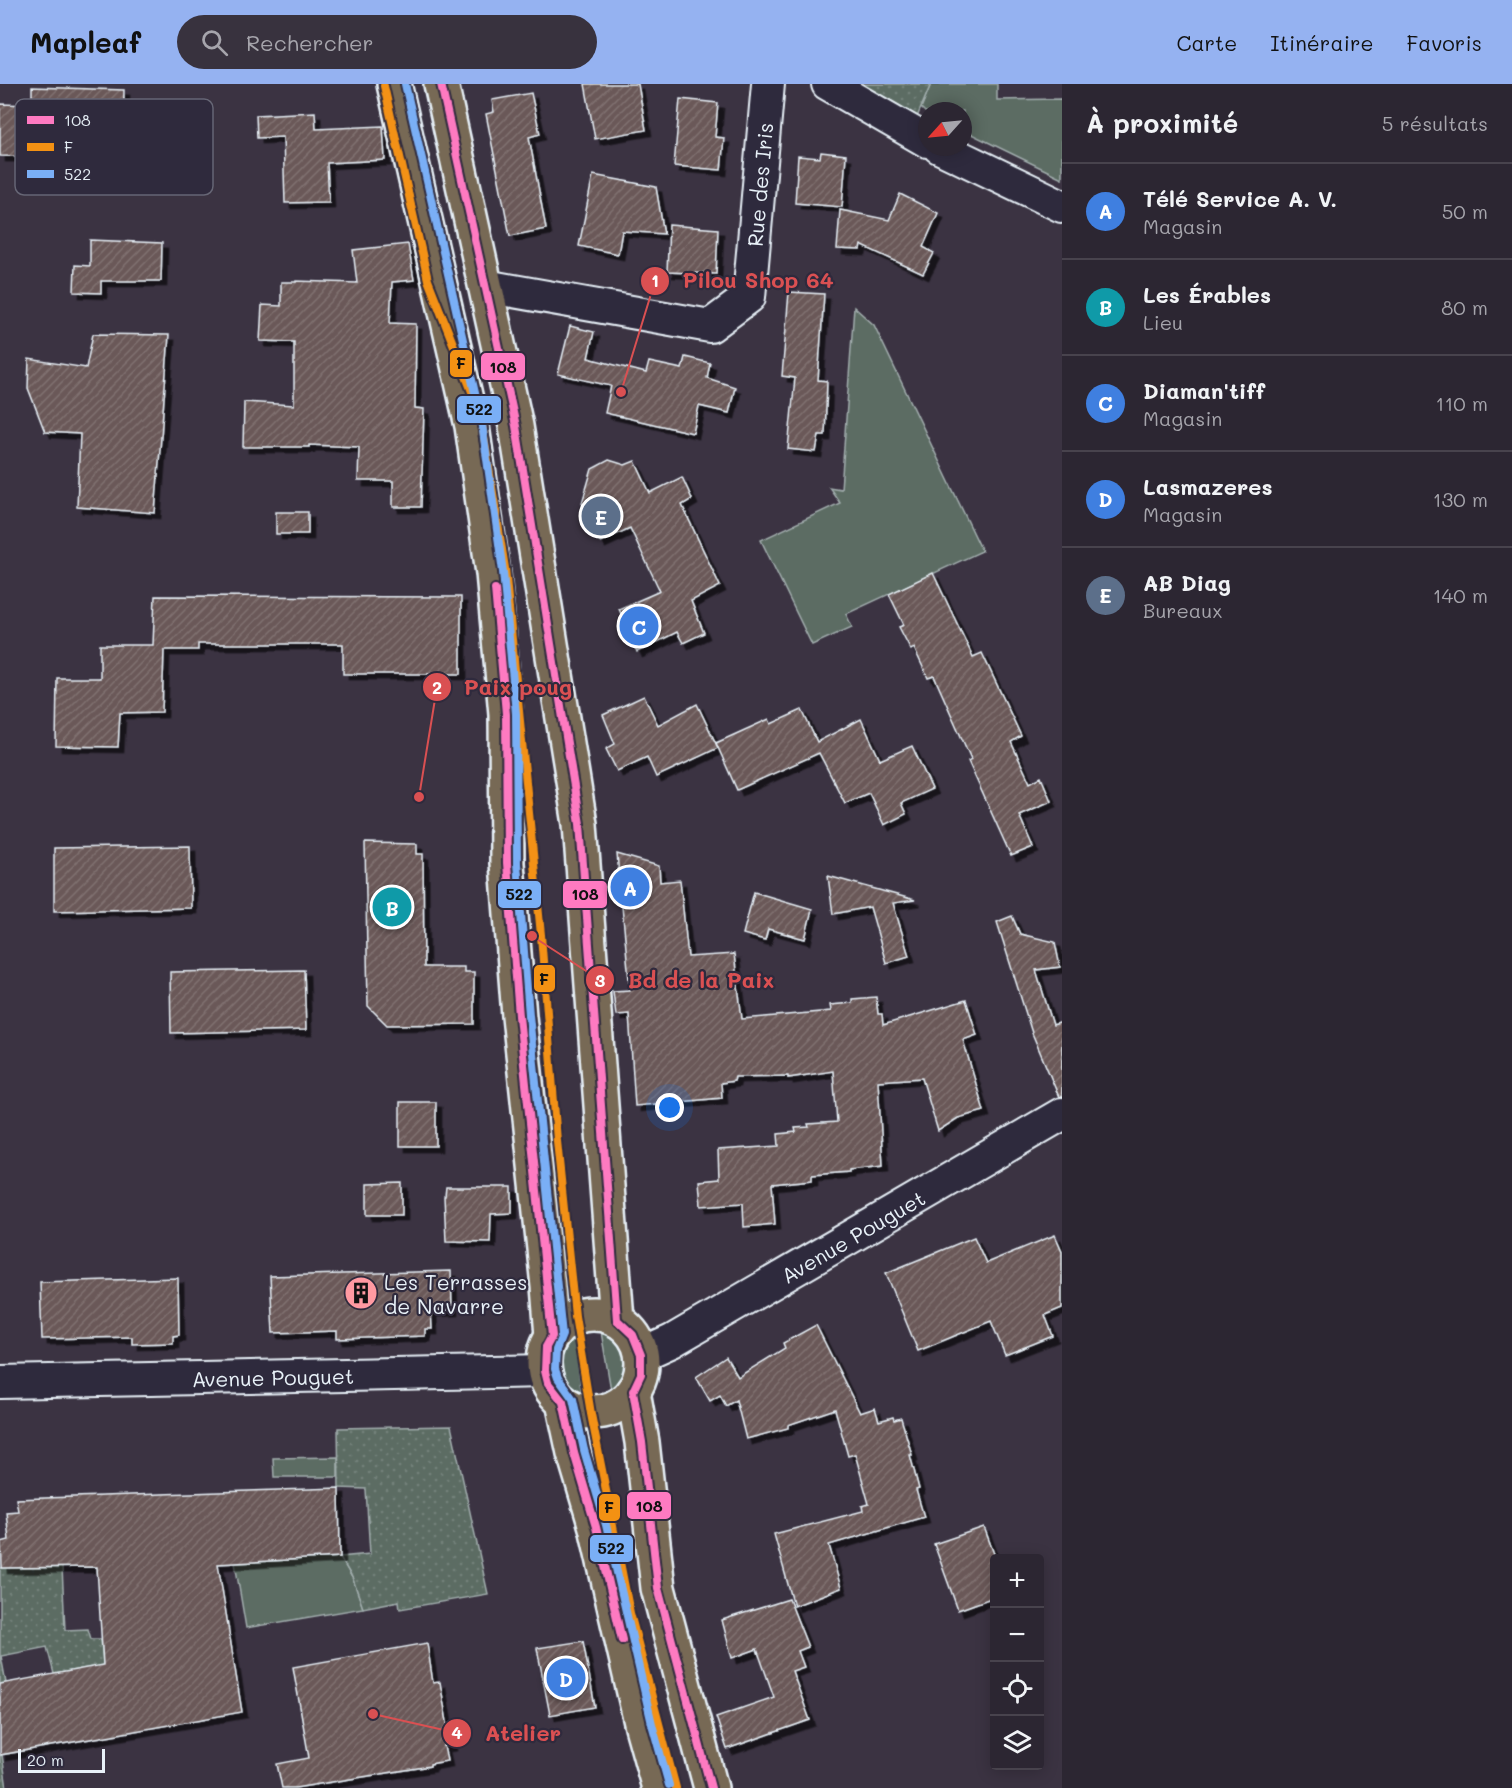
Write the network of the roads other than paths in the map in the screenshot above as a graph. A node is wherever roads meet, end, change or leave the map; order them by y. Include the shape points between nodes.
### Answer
1 (394, 84) edge
2 (441, 84) edge
3 (768, 84) edge
4 (828, 84) edge
5 (918, 136) edge
6 (958, 156) edge
7 (1062, 206) edge
8 (485, 286) junction
9 (1062, 1114) edge
10 (617, 1320) junction
11 (552, 1336) junction
12 (642, 1355) junction
13 (545, 1371) junction
14 (0, 1382) edge
15 (633, 1391) junction
16 (563, 1402) junction
17 (659, 1788) edge
18 (711, 1788) edge

1 - 11 main road via 472,426 493,573 506,714 509,887
2 - 8 main road
3 - 8 street, Rue des Iris via 749,297 710,326
4 - 5 street
6 - 7 street
8 - 10 main road via 516,426 580,824
9 - 12 street, Avenue Pouguet
10 - 11 main road via 585,1314 566,1322
10 - 12 main road via 633,1335
11 - 13 main road via 546,1347
12 - 15 main road via 641,1374
13 - 14 street, Avenue Pouguet
13 - 16 main road via 551,1388
15 - 16 main road via 620,1404 601,1412 575,1409
15 - 18 main road via 658,1588
16 - 17 main road

